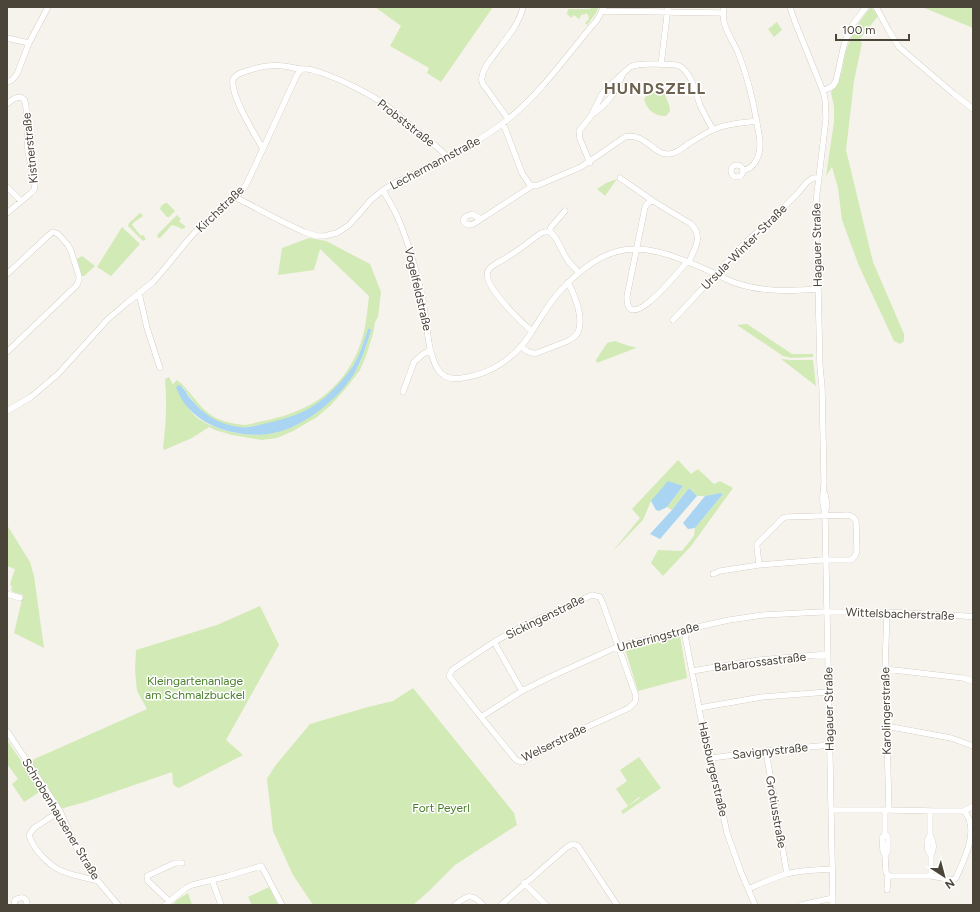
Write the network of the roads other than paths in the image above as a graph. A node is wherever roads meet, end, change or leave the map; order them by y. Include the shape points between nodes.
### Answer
1 (48, 7) edge
2 (523, 7) edge
3 (790, 7) edge
4 (866, 7) edge
5 (876, 7) edge
6 (603, 9) edge
7 (667, 10) edge
8 (724, 10) edge
9 (7, 38) edge
10 (29, 43) junction
11 (661, 65) junction
12 (302, 69) junction
13 (622, 75) junction
14 (7, 82) edge
15 (823, 91) junction
16 (7, 104) edge
17 (973, 109) edge
18 (591, 116) junction
19 (508, 119) junction
20 (757, 121) junction
21 (503, 123) junction
22 (713, 130) junction
23 (263, 149) junction
24 (447, 157) junction
25 (590, 162) junction
26 (743, 170) dead end
27 (620, 178) dead end
28 (818, 178) junction
29 (532, 186) junction
30 (7, 187) edge
31 (383, 190) junction
32 (235, 197) junction
33 (653, 201) junction
34 (21, 202) junction
35 (565, 211) dead end
36 (7, 213) edge
37 (481, 219) dead end
38 (549, 232) junction
39 (636, 248) junction
40 (688, 262) junction
41 (578, 273) junction
42 (7, 274) edge
43 (716, 274) junction
44 (568, 282) junction
45 (817, 289) junction
46 (139, 293) junction
47 (673, 320) dead end
48 (532, 331) junction
49 (521, 346) junction
50 (431, 350) junction
51 (7, 351) edge
52 (160, 368) dead end
53 (403, 392) dead end
54 (7, 411) edge
55 (825, 515) junction
56 (826, 561) junction
57 (759, 565) junction
58 (713, 574) dead end
59 (7, 594) edge
60 (20, 598) dead end
61 (827, 612) junction
62 (887, 612) junction
63 (973, 617) edge
64 (684, 630) junction
65 (494, 642) junction
66 (619, 646) junction
67 (828, 654) junction
68 (885, 669) junction
69 (692, 672) junction
70 (449, 676) joint
71 (973, 681) edge
72 (522, 691) junction
73 (828, 692) junction
74 (699, 708) junction
75 (481, 717) junction
76 (886, 726) junction
77 (7, 731) edge
78 (830, 745) junction
79 (973, 746) edge
80 (766, 751) junction
81 (711, 758) junction
82 (973, 806) edge
83 (832, 810) junction
84 (887, 810) junction
85 (60, 811) junction
86 (964, 811) junction
87 (930, 812) junction
88 (182, 863) dead end
89 (833, 869) junction
90 (787, 874) junction
91 (888, 875) junction
92 (931, 876) junction
93 (212, 880) junction
94 (98, 881) junction
95 (524, 883) junction
96 (748, 889) junction
97 (887, 890) dead end
98 (833, 898) junction
99 (167, 903) edge
100 (14, 905) edge
101 (27, 905) edge
102 (118, 905) edge
103 (221, 905) edge
104 (282, 905) edge
105 (455, 905) edge
106 (483, 905) edge
107 (501, 905) edge
108 (546, 905) edge
109 (617, 905) edge
110 (755, 905) edge
111 (801, 905) edge
112 (833, 905) edge

1 - 10 street
2 - 19 street via 517,23 485,67 482,77 483,84
3 - 15 street, Hagauer Straße
4 - 15 street via 853,24 846,39 836,81 833,86
5 - 17 street via 899,47
6 - 7 street
6 - 19 street, Lechermannstraße via 540,88
7 - 8 street
7 - 11 street
8 - 20 street via 724,24 746,76
9 - 10 street
10 - 14 street via 17,74
11 - 13 street via 635,65
11 - 22 street via 682,67 687,73
12 - 23 street, Kirchstraße
12 - 23 street, Probststraße via 269,66 234,77 236,97
12 - 24 street, Probststraße via 325,74 378,100
13 - 18 street via 602,94
13 - 18 street via 610,98
15 - 28 street, Hagauer Straße via 826,118
16 - 34 street, Kistnerstraße via 15,98 24,99 26,104 28,152 35,185 34,190
18 - 25 street via 579,131
19 - 21 street, Lechermannstraße
20 - 22 street via 726,125
20 - 26 street via 759,152 753,165
21 - 24 street, Lechermannstraße
21 - 29 street via 522,173
22 - 25 street via 668,154 635,136 630,136
23 - 32 street, Kirchstraße via 246,185
24 - 31 street, Lechermannstraße
25 - 29 street via 573,172 539,186
27 - 33 street
28 - 43 street, Ursula-Winter-Straße via 807,182
28 - 45 street, Hagauer Straße
29 - 37 street
30 - 34 street
31 - 32 street, Lechermannstraße via 349,225 337,233 324,236 304,232
31 - 50 street, Vogelfeldstraße via 409,247
32 - 46 street, Kirchstraße via 188,240 160,274
33 - 39 street via 645,207
33 - 40 street via 691,224 698,234 698,241
34 - 36 street, Kistnerstraße
35 - 38 street
38 - 41 street
38 - 48 street via 541,234 490,268 486,276 505,305
39 - 40 street
39 - 40 street via 627,296 627,305 633,310 639,309 657,295
39 - 41 street via 613,253
40 - 43 street
41 - 44 street
42 - 51 street via 53,232 70,248 79,276 79,283
43 - 45 street via 729,281 760,289
43 - 47 street, Ursula-Winter-Straße
44 - 48 street via 552,299
44 - 49 street via 579,311 578,333 568,341 533,354
45 - 55 street, Hagauer Straße via 822,387 822,500
46 - 52 street
46 - 54 street, Kirchstraße via 108,319 49,382 31,397
48 - 49 street
49 - 50 street, Vogelfeldstraße via 495,367 477,375 458,379 441,374
50 - 53 street via 414,362
55 - 56 street, Hagauer Straße
55 - 56 street via 848,515 856,520 856,554 848,560
55 - 57 street via 781,519 757,544
56 - 57 street
56 - 61 street, Hagauer Straße
57 - 58 street
59 - 60 street
61 - 62 street, Wittelsbacherstraße
61 - 64 street, Unterringstraße via 763,615
61 - 67 street, Hagauer Straße
62 - 63 street, Wittelsbacherstraße
62 - 68 street, Karolingerstraße
64 - 66 street, Unterringstraße
64 - 69 street, Habsburgerstraße
65 - 66 street, Sickingenstraße via 592,595 600,597 604,604
65 - 70 street, Sickingenstraße via 452,670
65 - 72 street
66 - 72 street, Unterringstraße
66 - 75 street, Welserstraße via 636,696 635,702 629,708 522,762 516,760
67 - 69 street, Barbarossastraße via 758,660
67 - 73 street, Hagauer Straße
68 - 71 street
68 - 76 street, Karolingerstraße
69 - 74 street, Habsburgerstraße
70 - 75 street, Welserstraße
72 - 75 street, Unterringstraße
73 - 74 street via 762,697
73 - 78 street, Hagauer Straße
74 - 81 street, Habsburgerstraße
76 - 79 street via 951,738
76 - 84 street, Karolingerstraße
77 - 85 street, Schrobenhausener Straße
78 - 80 street, Savignystraße
78 - 83 street, Hagauer Straße
80 - 81 street, Savignystraße
80 - 90 street, Grotiusstraße
81 - 96 street, Habsburgerstraße via 727,834
82 - 86 street
83 - 84 street
83 - 89 street, Hagauer Straße
84 - 87 street
84 - 91 street, Karolingerstraße via 882,851
85 - 94 street, Schrobenhausener Straße via 76,847
85 - 94 street via 31,832 29,835 35,848 46,861 61,871
86 - 87 street
86 - 92 street via 971,828 968,852 956,878 954,880
87 - 92 street via 930,835 927,841 931,856
88 - 99 street via 175,863 147,876 148,881
89 - 90 street
89 - 98 street, Hagauer Straße
90 - 96 street
91 - 92 street
91 - 97 street, Karolingerstraße
93 - 99 street via 186,888
93 - 103 street
93 - 104 street via 261,866
94 - 102 street, Schrobenhausener Straße
95 - 107 street
95 - 108 street
95 - 109 street via 573,844 578,846
96 - 110 street, Habsburgerstraße
98 - 111 street
98 - 112 street, Hagauer Straße
100 - 101 street via 15,900 22,897 25,898
105 - 106 street via 469,896

